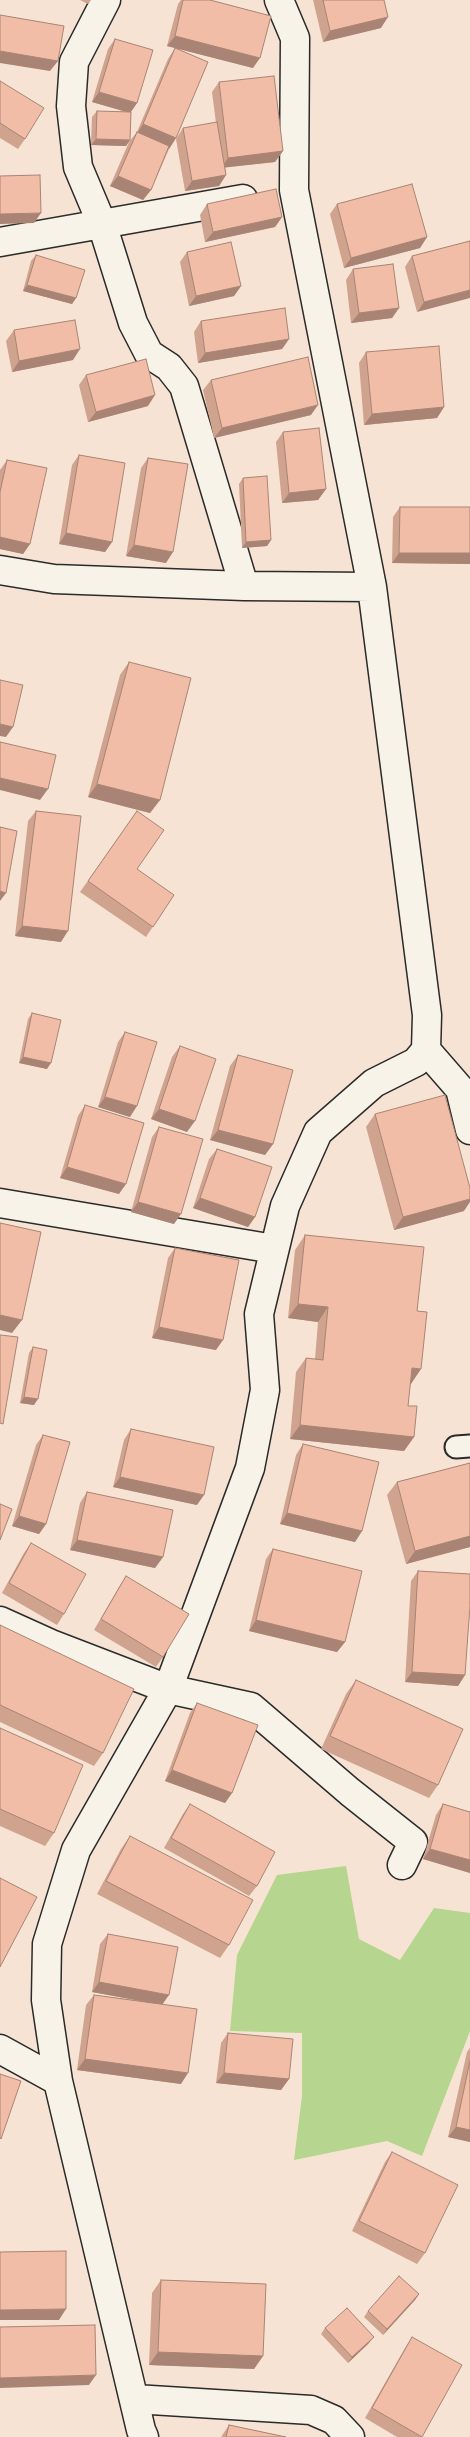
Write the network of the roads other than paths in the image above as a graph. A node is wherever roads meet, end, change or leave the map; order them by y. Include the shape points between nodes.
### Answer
1 (106, 0) edge
2 (279, 0) edge
3 (294, 190) junction
4 (102, 224) junction
5 (0, 242) edge
6 (0, 570) edge
7 (244, 586) junction
8 (372, 587) junction
9 (426, 1050) junction
10 (470, 1130) edge
11 (0, 1203) edge
12 (274, 1249) junction
13 (0, 1621) edge
14 (168, 1689) junction
15 (402, 1864) dead end
16 (0, 2050) edge
17 (58, 2081) junction
18 (135, 2399) junction
19 (144, 2437) edge
20 (350, 2437) edge

1 - 4 street via 74,62 71,106 78,167
2 - 3 street via 295,38
3 - 4 street
3 - 8 street
4 - 5 street
4 - 7 street via 134,323 149,354 169,367 184,386
6 - 7 street via 54,580
7 - 8 street
8 - 9 street via 427,1015
9 - 10 street via 460,1089
9 - 12 street via 416,1062 374,1083 318,1132 285,1206
11 - 12 street
12 - 14 street via 259,1314 265,1390 250,1468
13 - 14 street
14 - 15 street via 251,1707 413,1842
14 - 17 street via 76,1850 47,1944 46,2000
16 - 17 street
17 - 18 street
18 - 19 street
18 - 20 street via 311,2410 334,2420

